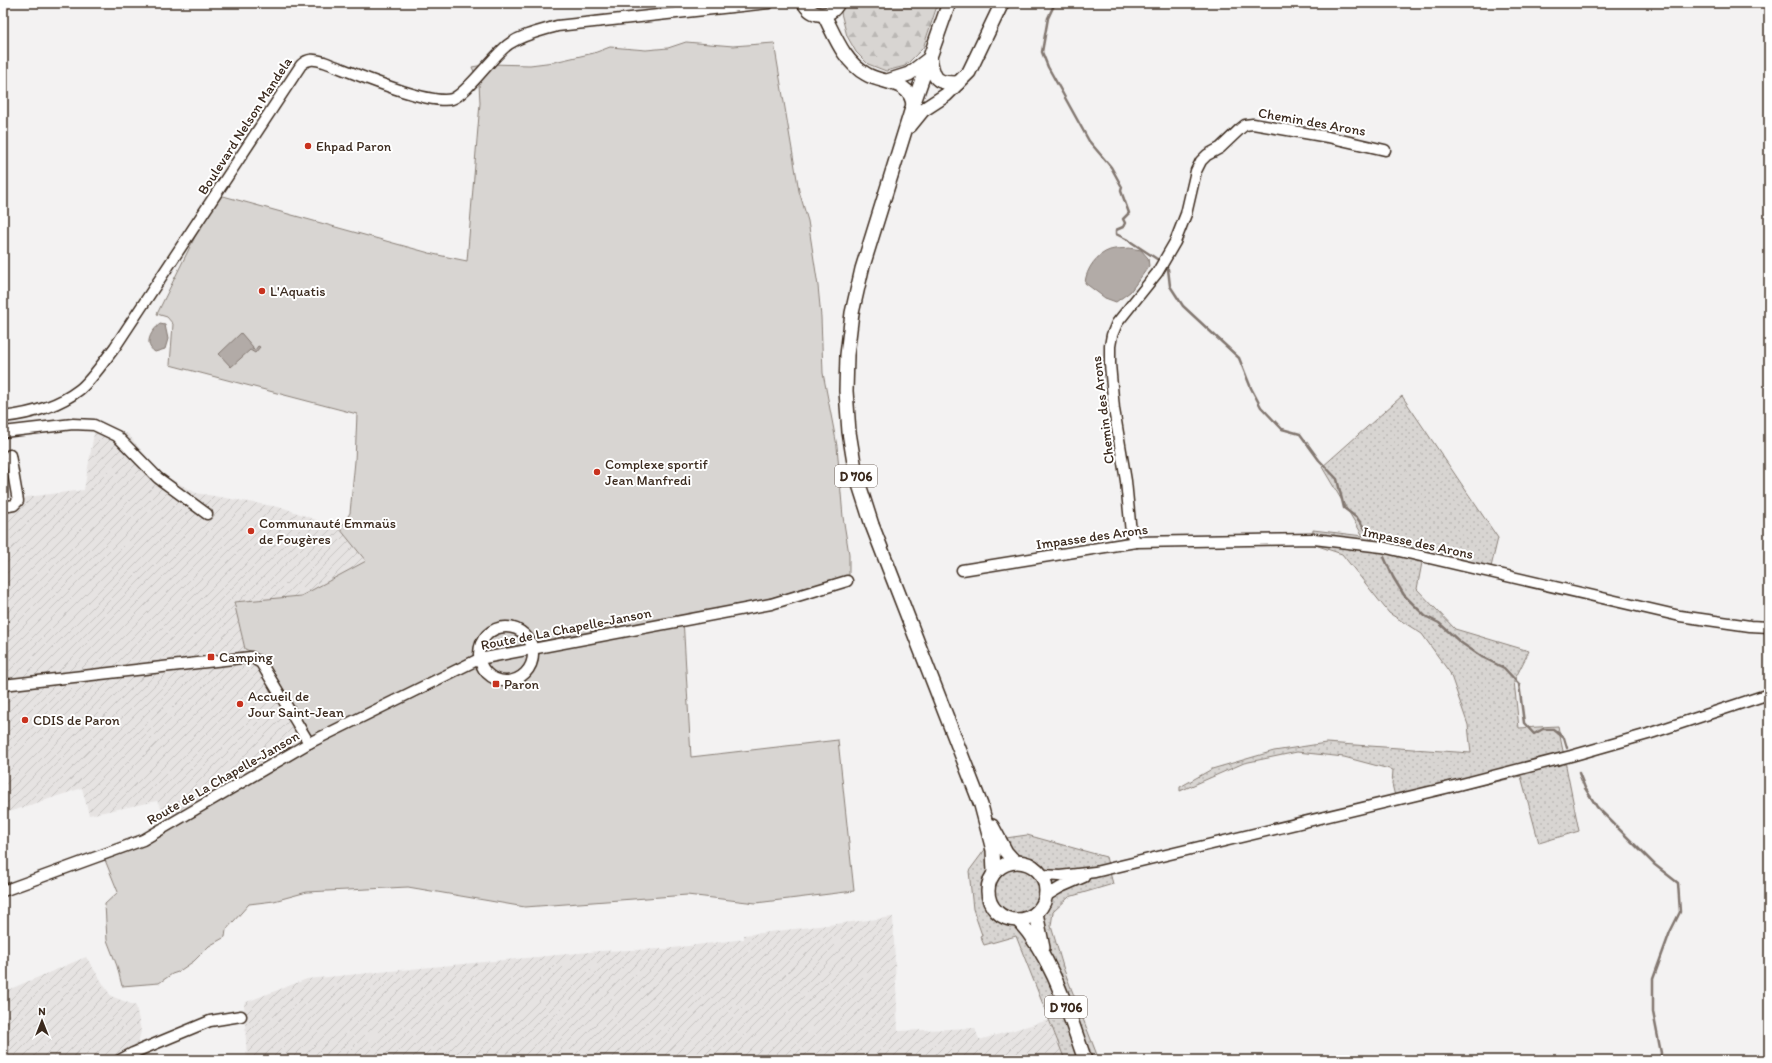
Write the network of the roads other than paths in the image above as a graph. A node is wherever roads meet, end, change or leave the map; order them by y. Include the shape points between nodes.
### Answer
1 (769, 3) edge
2 (804, 3) edge
3 (838, 3) edge
4 (949, 3) edge
5 (1002, 3) edge
6 (824, 15) junction
7 (930, 58) junction
8 (887, 81) junction
9 (958, 83) junction
10 (914, 104) junction
11 (906, 132) junction
12 (1385, 150) dead end
13 (3, 417) edge
14 (3, 432) edge
15 (10, 455) dead end
16 (3, 507) edge
17 (207, 514) dead end
18 (1136, 542) junction
19 (962, 570) dead end
20 (847, 581) dead end
21 (1769, 627) edge
22 (533, 649) junction
23 (479, 659) junction
24 (3, 685) edge
25 (1769, 694) edge
26 (309, 743) junction
27 (981, 805) junction
28 (1015, 862) junction
29 (994, 872) junction
30 (1095, 872) junction
31 (1041, 875) junction
32 (3, 891) edge
33 (1046, 896) junction
34 (1036, 913) junction
35 (1018, 920) junction
36 (1044, 956) junction
37 (241, 1016) dead end
38 (134, 1057) edge
39 (120, 1060) edge
40 (1085, 1060) edge

1 - 13 street, Boulevard Nelson Mandela via 557,26 528,34 508,45 452,99 437,100 413,94 324,62 311,59 305,61 115,347 79,390 57,403 28,414
2 - 6 main road via 812,13
3 - 6 main road via 834,10
4 - 7 main road, D 706
5 - 9 main road via 969,72
6 - 8 main road via 852,65 866,75
7 - 8 main road via 909,74
7 - 9 main road via 936,79 944,83
7 - 10 main road, D 706
8 - 10 main road via 908,90
9 - 11 main road via 946,95 922,110
10 - 11 main road, D 706
11 - 27 main road, D 706 via 862,269 852,313 846,391 849,432 856,475 872,525
12 - 18 street, Chemin des Arons via 1253,124 1240,128 1220,148 1201,160 1186,214 1175,242 1157,273 1117,323 1110,346 1114,409 1126,481 1131,533
14 - 17 street via 73,424 94,425 118,436 158,478
15 - 16 street via 18,501 14,505
18 - 19 street, Impasse des Arons
18 - 21 street, Impasse des Arons via 1314,539 1382,547 1680,616
20 - 22 street, Route de La Chapelle-Janson via 771,604
22 - 23 street, Route de La Chapelle-Janson
22 - 23 street via 524,633 506,626 488,633 480,645
22 - 23 street via 534,658 529,670 511,681 502,682 494,679 487,674
23 - 26 street, Route de La Chapelle-Janson
24 - 26 street via 251,657 260,663
25 - 30 street via 1656,732 1571,756
26 - 32 street, Route de La Chapelle-Janson via 143,840
27 - 28 main road, D 706 via 1006,852
27 - 29 main road, D 706 via 992,850
28 - 29 main road
28 - 31 main road via 1030,865
29 - 35 main road via 988,886 989,901 1002,917
30 - 31 street via 1060,876
30 - 33 street via 1061,886
31 - 33 main road
33 - 34 main road
34 - 35 main road
34 - 36 main road, D 706
35 - 36 main road, D 706
36 - 40 main road, D 706
37 - 38 street via 210,1021
38 - 39 street

